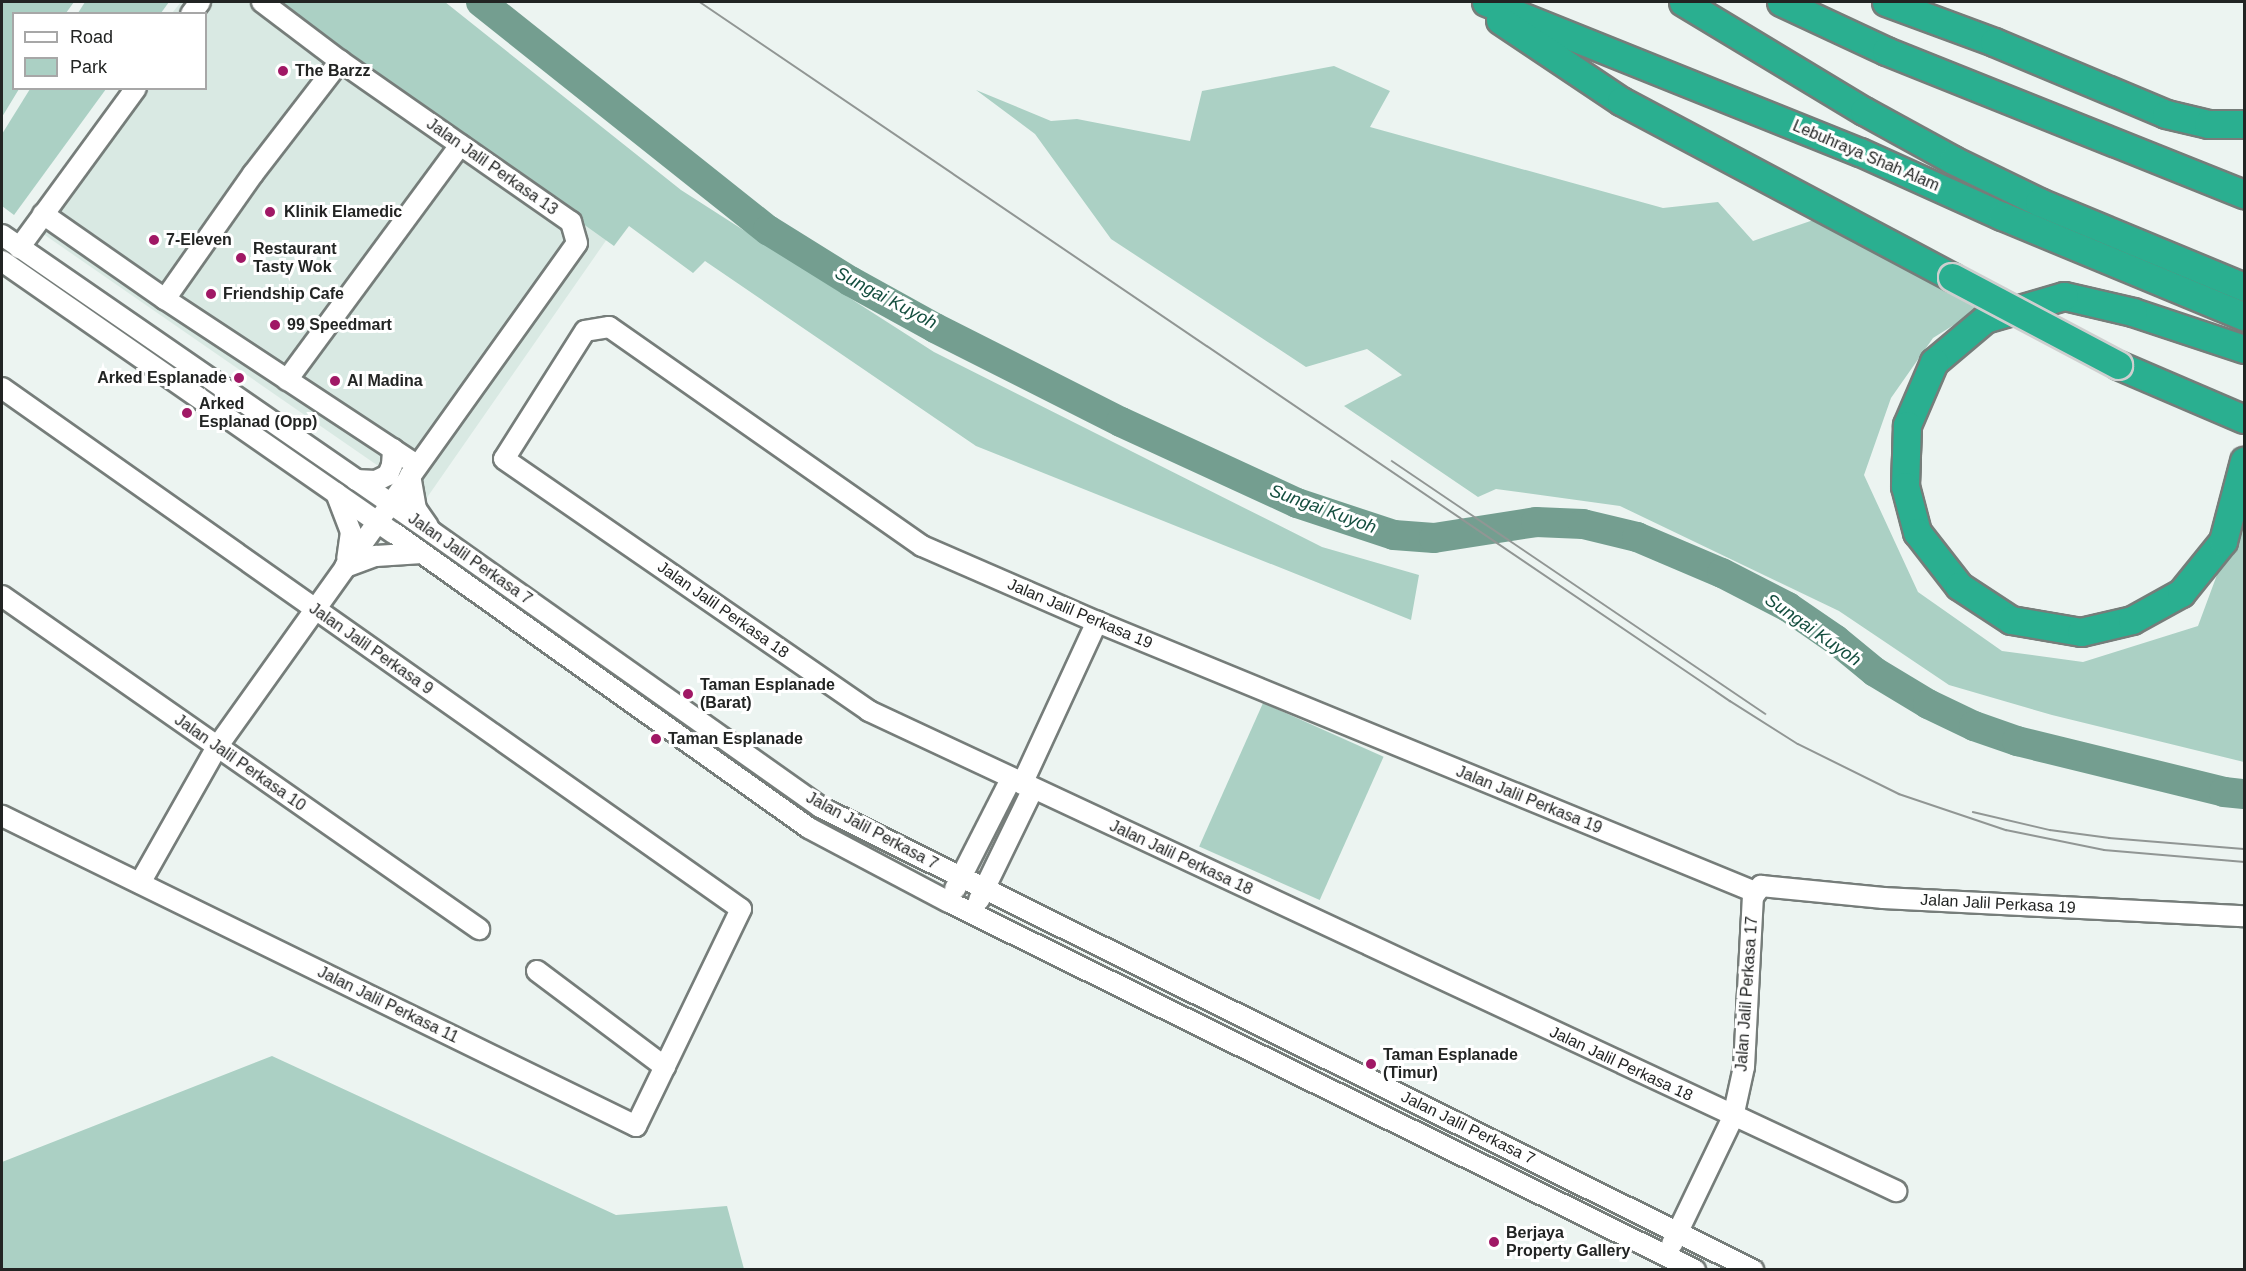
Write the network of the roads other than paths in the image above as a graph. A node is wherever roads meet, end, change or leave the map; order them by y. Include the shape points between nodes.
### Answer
1 (262, 2) edge
2 (1472, 2) edge
3 (1486, 2) edge
4 (1683, 2) edge
5 (1781, 2) edge
6 (1886, 2) edge
7 (340, 61) junction
8 (135, 90) edge
9 (2244, 124) edge
10 (460, 145) junction
11 (2244, 194) edge
12 (43, 214) junction
13 (2, 235) edge
14 (19, 248) junction
15 (2, 261) edge
16 (2244, 287) edge
17 (165, 298) junction
18 (2244, 316) edge
19 (2244, 349) edge
20 (287, 380) junction
21 (2, 388) edge
22 (2213, 408) junction
23 (2244, 419) edge
24 (2244, 441) edge
25 (393, 449) junction
26 (504, 459) joint
27 (413, 470) junction
28 (2241, 473) edge
29 (356, 480) junction
30 (336, 493) junction
31 (390, 503) junction
32 (377, 521) junction
33 (432, 532) junction
34 (422, 553) junction
35 (345, 567) junction
36 (2, 596) edge
37 (315, 609) junction
38 (1097, 622) junction
39 (216, 747) junction
40 (1022, 784) junction
41 (2, 816) edge
42 (961, 877) junction
43 (140, 883) junction
44 (984, 889) junction
45 (1754, 895) junction
46 (949, 902) junction
47 (972, 913) junction
48 (2244, 916) edge
49 (479, 928) dead end
50 (537, 971) dead end
51 (665, 1067) junction
52 (1733, 1117) junction
53 (1896, 1191) dead end
54 (1678, 1232) junction
55 (1667, 1255) junction
56 (1695, 1269) edge
57 (1753, 1269) edge

1 - 7 street, Jalan Jalil Perkasa 13
2 - 22 highway, bridge via 1621,101 2118,365
3 - 18 highway, Lebuhraya Shah Alam via 1860,152 2002,216
4 - 16 highway, Lebuhraya Shah Alam via 1953,160 2061,212
5 - 11 highway via 1886,51
6 - 9 highway via 2166,114 2208,124
7 - 10 street, Jalan Jalil Perkasa 13
7 - 17 street
8 - 12 street
10 - 20 street
10 - 27 street, Jalan Jalil Perkasa 13 via 571,222 577,243
12 - 14 street
12 - 17 street
13 - 14 street, Jalan Jalil Perkasa 7
14 - 29 street, Jalan Jalil Perkasa 7
15 - 30 street, Jalan Jalil Perkasa 7
17 - 20 street
19 - 28 highway via 2133,312 2064,296 1985,319 1934,362 1907,425 1905,486 1917,532 1959,586 2011,620 2081,632 2132,620 2181,593 2223,541
20 - 25 street
21 - 37 street, Jalan Jalil Perkasa 9
22 - 23 highway
22 - 24 highway
25 - 27 street
25 - 29 street via 388,476 376,481
26 - 38 street, Jalan Jalil Perkasa 19 via 585,331 609,327 922,546
26 - 40 street, Jalan Jalil Perkasa 18 via 869,711
27 - 31 street, Jalan Jalil Perkasa 13
27 - 33 street via 416,508
29 - 31 street, Jalan Jalil Perkasa 7
30 - 32 street, Jalan Jalil Perkasa 7
30 - 35 street via 351,532
31 - 32 street, Jalan Jalil Perkasa 13
31 - 33 street, Jalan Jalil Perkasa 7
32 - 34 street, Jalan Jalil Perkasa 7
32 - 35 street, Jalan Jalil Perkasa 13
33 - 42 street, Jalan Jalil Perkasa 7 via 820,807
34 - 35 street via 376,556
34 - 46 street, Jalan Jalil Perkasa 7 via 809,828
35 - 37 street, Jalan Jalil Perkasa 13
36 - 39 street, Jalan Jalil Perkasa 10
37 - 39 street, Jalan Jalil Perkasa 13
37 - 51 street, Jalan Jalil Perkasa 9 via 741,909
38 - 40 street
38 - 45 street, Jalan Jalil Perkasa 19
39 - 43 street, Jalan Jalil Perkasa 13
39 - 49 street, Jalan Jalil Perkasa 10
40 - 42 street
40 - 44 street
40 - 52 street, Jalan Jalil Perkasa 18
41 - 43 street, Jalan Jalil Perkasa 11
42 - 44 street, Jalan Jalil Perkasa 7
42 - 46 street
43 - 51 street, Jalan Jalil Perkasa 11 via 636,1126
44 - 47 street
44 - 54 street, Jalan Jalil Perkasa 7
45 - 48 street, Jalan Jalil Perkasa 19 via 1766,885 1882,898
45 - 52 street, Jalan Jalil Perkasa 17 via 1744,1067
46 - 47 street, Jalan Jalil Perkasa 7
47 - 55 street, Jalan Jalil Perkasa 7
50 - 51 street
52 - 53 street, Jalan Jalil Perkasa 18
52 - 54 street, Jalan Jalil Perkasa 17
54 - 55 street, Jalan Jalil Perkasa 17
54 - 57 street, Jalan Jalil Perkasa 7
55 - 56 street, Jalan Jalil Perkasa 7

